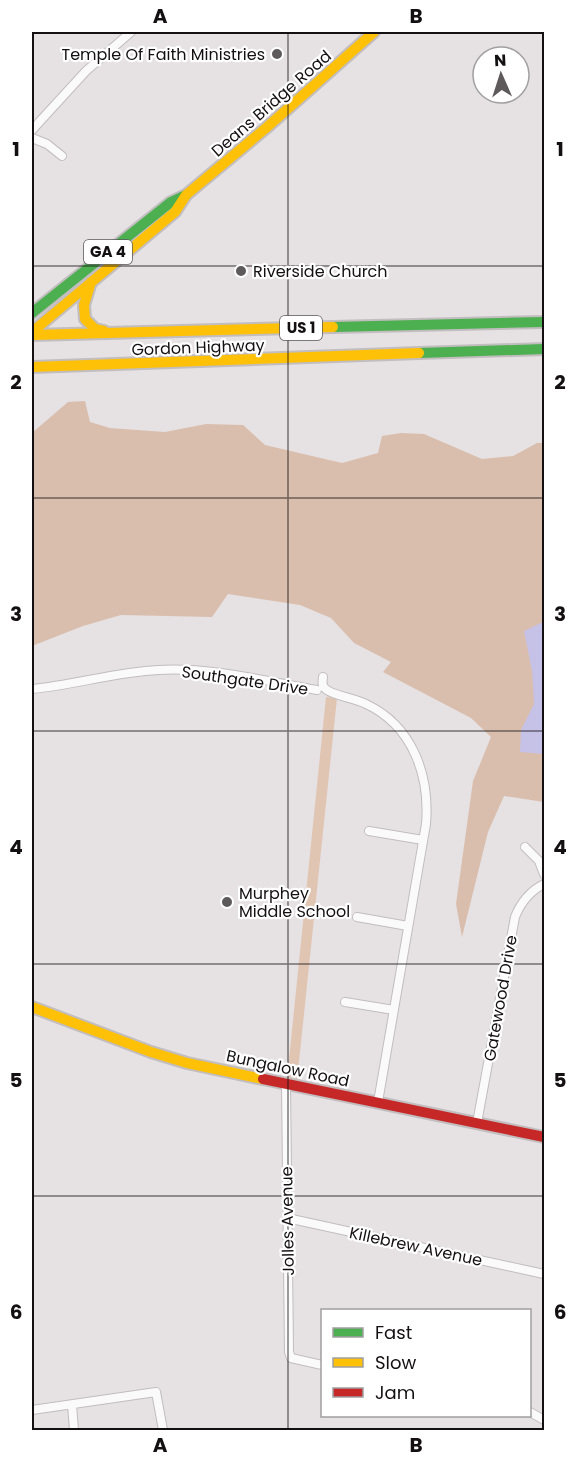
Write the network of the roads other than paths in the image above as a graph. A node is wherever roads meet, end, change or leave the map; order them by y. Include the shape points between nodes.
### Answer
1 (130, 32) edge
2 (374, 32) edge
3 (361, 36) edge
4 (32, 130) edge
5 (32, 138) edge
6 (62, 156) dead end
7 (186, 195) junction
8 (91, 282) junction
9 (32, 313) edge
10 (544, 322) edge
11 (32, 333) edge
12 (118, 333) junction
13 (544, 349) edge
14 (89, 365) junction
15 (32, 367) edge
16 (32, 373) edge
17 (323, 677) dead end
18 (32, 690) edge
19 (317, 690) dead end
20 (369, 831) dead end
21 (423, 840) junction
22 (525, 848) dead end
23 (544, 874) edge
24 (544, 885) edge
25 (357, 917) dead end
26 (408, 926) junction
27 (345, 1002) dead end
28 (32, 1007) edge
29 (394, 1010) junction
30 (286, 1084) junction
31 (378, 1102) junction
32 (477, 1123) junction
33 (544, 1137) edge
34 (287, 1218) junction
35 (544, 1274) edge
36 (321, 1365) edge
37 (72, 1405) junction
38 (32, 1410) edge
39 (74, 1431) edge
40 (162, 1431) edge

1 - 4 street
2 - 3 main road, Deans Bridge Road / GA 4
3 - 7 main road, Deans Bridge Road / GA 4 via 266,128
5 - 6 street
7 - 8 main road, Deans Bridge Road / GA 4 via 175,212
7 - 9 main road, Deans Bridge Road / GA 4 via 171,201
8 - 11 main road, Deans Bridge Road / GA 4
8 - 12 main road via 82,305 85,320 93,328
10 - 12 main road, Gordon Highway / US 1
11 - 12 main road, Gordon Highway / US 1
13 - 14 main road, Gordon Highway / US 1
14 - 15 main road, Gordon Highway
14 - 16 main road, US 1
17 - 21 street, Southgate Drive via 327,691 368,705 391,721 409,743 426,789
18 - 19 street, Southgate Drive via 174,669
20 - 21 street
21 - 26 street, Southgate Drive
22 - 23 street via 539,861
24 - 32 street, Gatewood Drive via 528,896 515,917
25 - 26 street
26 - 29 street, Southgate Drive
27 - 29 street
28 - 30 main road, Bungalow Road via 187,1063
29 - 31 street, Southgate Drive
30 - 31 main road, Bungalow Road
30 - 34 street, Jolles Avenue
31 - 32 main road, Bungalow Road
32 - 33 main road, Bungalow Road
34 - 35 street, Killebrew Avenue
34 - 36 street, Jolles Avenue via 289,1352 291,1358
37 - 38 street
37 - 39 street
37 - 40 street via 156,1392

